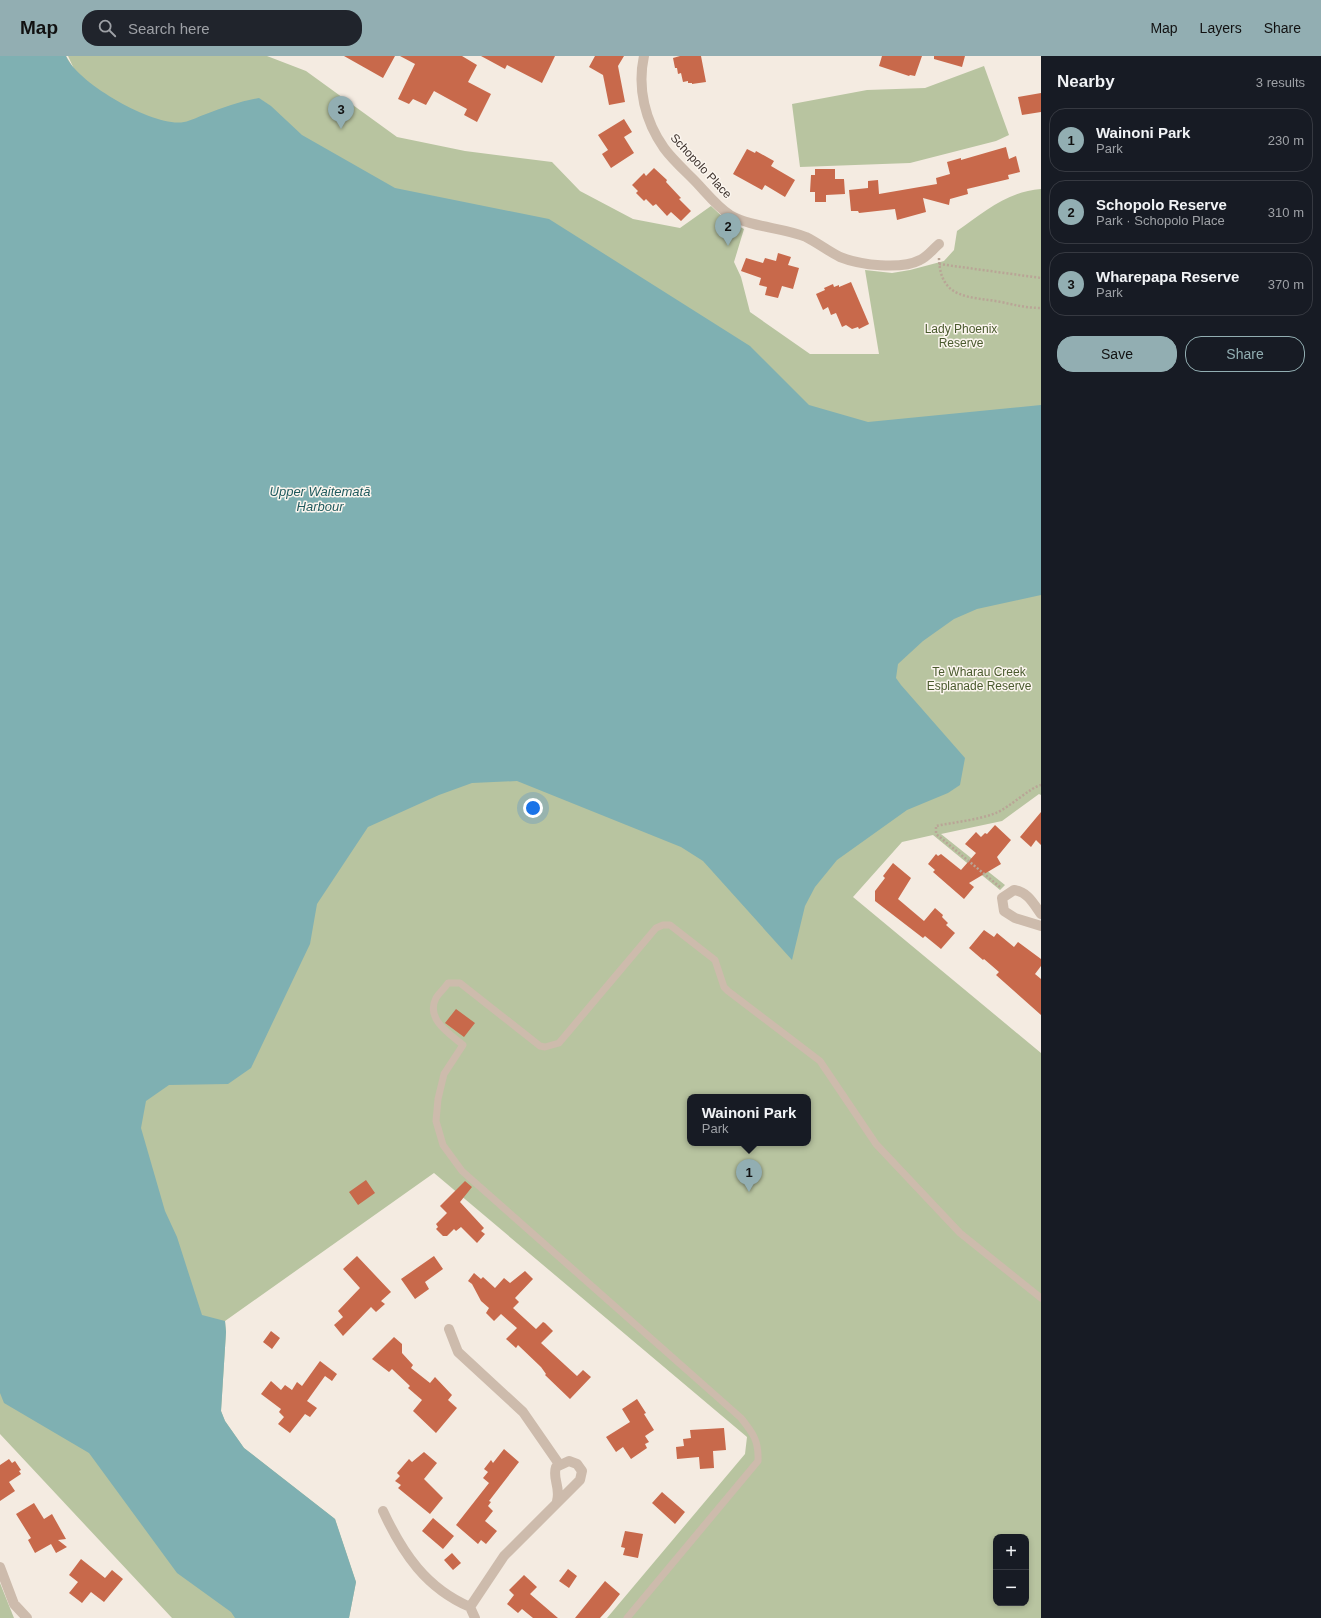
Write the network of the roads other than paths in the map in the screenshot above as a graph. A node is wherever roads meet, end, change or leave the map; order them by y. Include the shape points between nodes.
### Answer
1 (644, 56) edge
2 (939, 244) road end
3 (1041, 914) edge
4 (1041, 926) edge
5 (1041, 1298) edge
6 (449, 1329) dead end
7 (559, 1464) junction
8 (557, 1501) junction
9 (383, 1511) dead end
10 (0, 1567) edge
11 (470, 1607) junction
12 (27, 1618) edge
13 (475, 1618) edge
14 (627, 1618) edge

1 - 2 street, Schopolo Place via 642,90 644,106 652,129 665,149 715,203 731,215 747,222 795,233 841,257 861,264 896,265 920,260
3 - 4 street via 1021,891 1014,890 1002,898 1004,911 1015,918
5 - 14 lane via 960,1233 876,1144 820,1061 728,991 724,987 715,960 670,925 656,928 559,1043 552,1045 540,1046 460,984 448,983 436,998 433,1013 439,1025 463,1045 444,1074 438,1099 436,1121 443,1145 462,1171 741,1418 759,1447 758,1461
6 - 7 street via 458,1352 523,1412
7 - 8 street via 555,1475 559,1489
7 - 8 street via 568,1461 577,1464 582,1475 575,1486
8 - 11 street via 504,1556
9 - 11 street via 412,1563 442,1591
10 - 12 street via 14,1604
11 - 13 street

